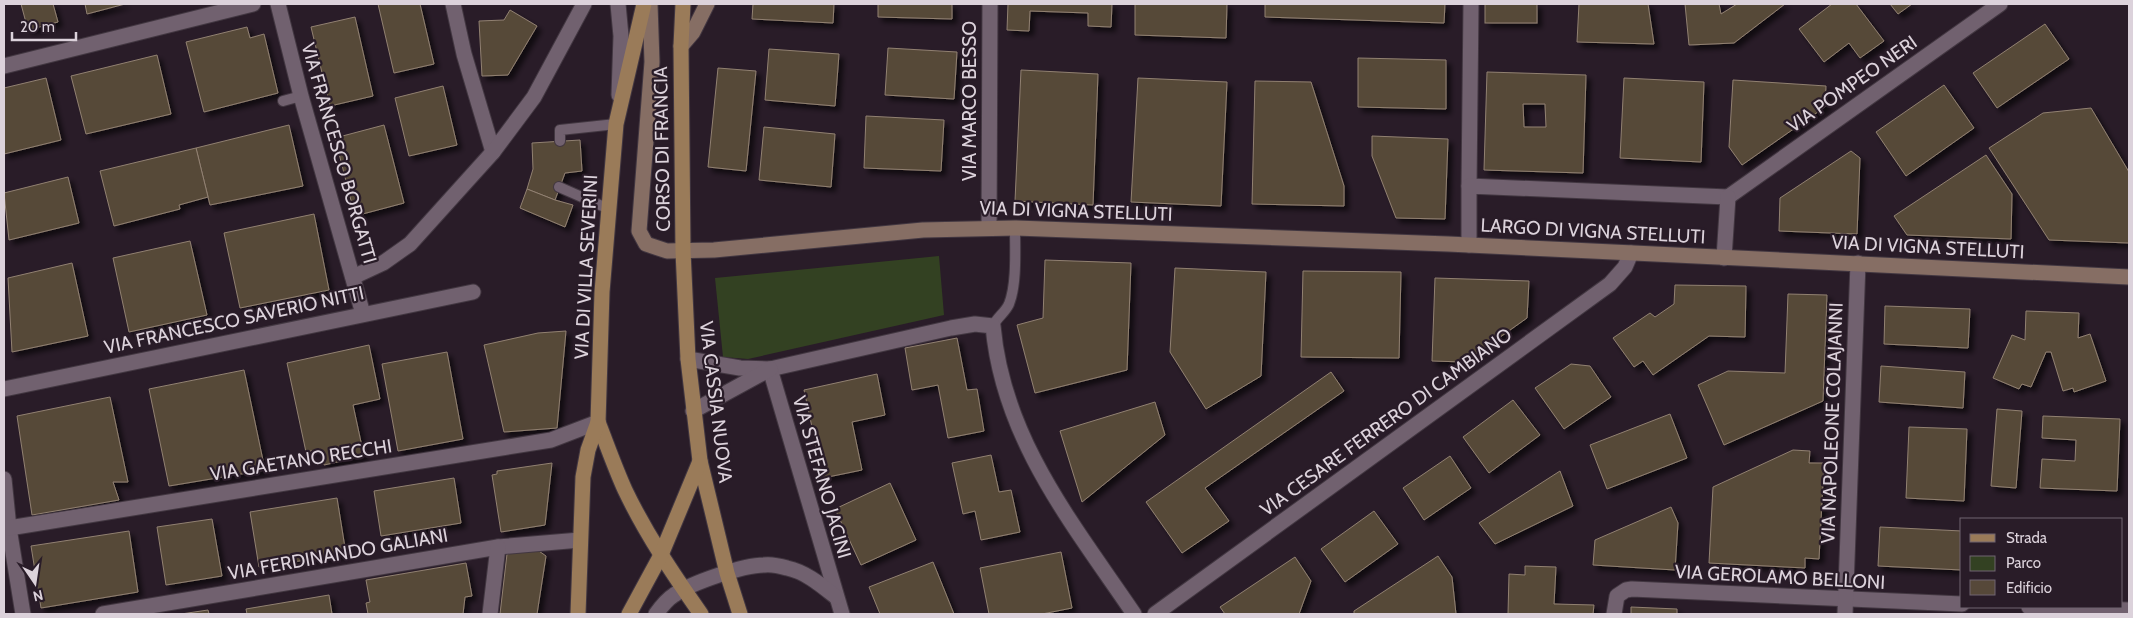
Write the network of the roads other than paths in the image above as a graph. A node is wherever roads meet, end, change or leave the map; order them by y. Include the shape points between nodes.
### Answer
1 (253, 4) edge
2 (278, 4) edge
3 (453, 4) edge
4 (584, 4) edge
5 (618, 4) edge
6 (644, 4) edge
7 (650, 4) edge
8 (683, 4) edge
9 (707, 4) edge
10 (990, 4) edge
11 (1471, 4) edge
12 (2000, 4) edge
13 (681, 46) junction
14 (4, 66) edge
15 (301, 96) junction
16 (284, 100) dead end
17 (616, 120) junction
18 (560, 141) dead end
19 (493, 152) junction
20 (1469, 186) junction
21 (560, 187) dead end
22 (1728, 197) junction
23 (609, 208) junction
24 (989, 228) junction
25 (1015, 228) junction
26 (1469, 245) junction
27 (683, 251) junction
28 (1631, 253) junction
29 (1724, 258) junction
30 (1858, 263) junction
31 (353, 277) junction
32 (2129, 277) edge
33 (473, 292) dead end
34 (363, 314) junction
35 (993, 326) junction
36 (688, 360) junction
37 (770, 370) junction
38 (4, 389) edge
39 (693, 411) junction
40 (598, 422) junction
41 (700, 461) junction
42 (4, 479) edge
43 (9, 528) junction
44 (580, 540) junction
45 (498, 547) junction
46 (661, 555) junction
47 (727, 573) junction
48 (683, 589) junction
49 (836, 597) junction
50 (1960, 604) edge
51 (1845, 607) edge
52 (2062, 608) edge
53 (2129, 610) edge
54 (577, 611) edge
55 (23, 614) edge
56 (103, 614) edge
57 (490, 614) edge
58 (629, 614) edge
59 (656, 614) edge
60 (701, 614) edge
61 (740, 614) edge
62 (842, 614) edge
63 (1134, 614) edge
64 (1155, 614) edge
65 (1614, 614) edge

1 - 14 street
2 - 15 street, VIA FRANCESCO BORGATTI
3 - 19 street
4 - 19 street via 534,97
5 - 17 street, VIA DI VILLA SEVERINI via 620,46
6 - 17 main road, VIA DI VILLA SEVERINI
7 - 27 main road via 652,62 639,231 643,242 650,246
8 - 13 main road, CORSO DI FRANCIA
9 - 13 main road, CORSO DI FRANCIA via 693,32
10 - 24 street, VIA MARCO BESSO
11 - 20 street, LARGO DI VIGNA STELLUTI
12 - 22 street, VIA POMPEO NERI
13 - 27 main road, CORSO DI FRANCIA
15 - 16 lane
15 - 31 street, VIA FRANCESCO BORGATTI
17 - 18 lane via 560,130
17 - 23 main road, VIA DI VILLA SEVERINI
19 - 31 street via 410,244 384,263
20 - 22 street, LARGO DI VIGNA STELLUTI
20 - 26 street, LARGO DI VIGNA STELLUTI
21 - 23 lane
22 - 29 street, LARGO DI VIGNA STELLUTI
23 - 40 main road, VIA DI VILLA SEVERINI via 602,292
24 - 25 main road, VIA DI VIGNA STELLUTI
24 - 27 main road, VIA DI VIGNA STELLUTI via 896,232
25 - 26 main road, VIA DI VIGNA STELLUTI
25 - 35 lane via 1011,296
26 - 28 main road, LARGO DI VIGNA STELLUTI
27 - 36 main road, VIA CASSIA NUOVA
28 - 29 main road, LARGO DI VIGNA STELLUTI
28 - 64 street, VIA CESARE FERRERO DI CAMBIANO via 1625,267 1610,284
29 - 30 main road, VIA DI VIGNA STELLUTI
30 - 32 main road, VIA DI VIGNA STELLUTI
30 - 51 street, VIA NAPOLEONE COLAJANNI
31 - 34 street, VIA FRANCESCO BORGATTI
33 - 34 street, VIA FRANCESCO SAVERIO NITTI
34 - 38 street, VIA FRANCESCO SAVERIO NITTI
35 - 37 street via 975,324 951,328
35 - 63 street via 1007,393 1036,465 1056,502
36 - 37 street
36 - 39 main road, VIA CASSIA NUOVA
37 - 39 street
37 - 49 street, VIA STEFANO JACINI
39 - 41 main road, VIA CASSIA NUOVA
40 - 43 street, VIA GAETANO RECCHI via 551,440
40 - 44 main road via 585,463
40 - 46 main road via 624,488
41 - 46 main road
41 - 47 main road, VIA CASSIA NUOVA
42 - 43 street
43 - 55 street
44 - 45 street, VIA FERDINANDO GALIANI
44 - 54 main road
45 - 56 street, VIA FERDINANDO GALIANI
45 - 57 street
46 - 48 main road
46 - 58 main road
47 - 48 street, VIA STEFANO JACINI
47 - 49 street, VIA STEFANO JACINI via 765,565 789,568 809,576
47 - 61 main road, VIA CASSIA NUOVA
48 - 59 street, VIA STEFANO JACINI via 665,602
48 - 60 main road
49 - 62 street, VIA STEFANO JACINI
50 - 51 street, VIA GEROLAMO BELLONI
51 - 65 street, VIA GEROLAMO BELLONI via 1632,589 1617,596
52 - 53 street

